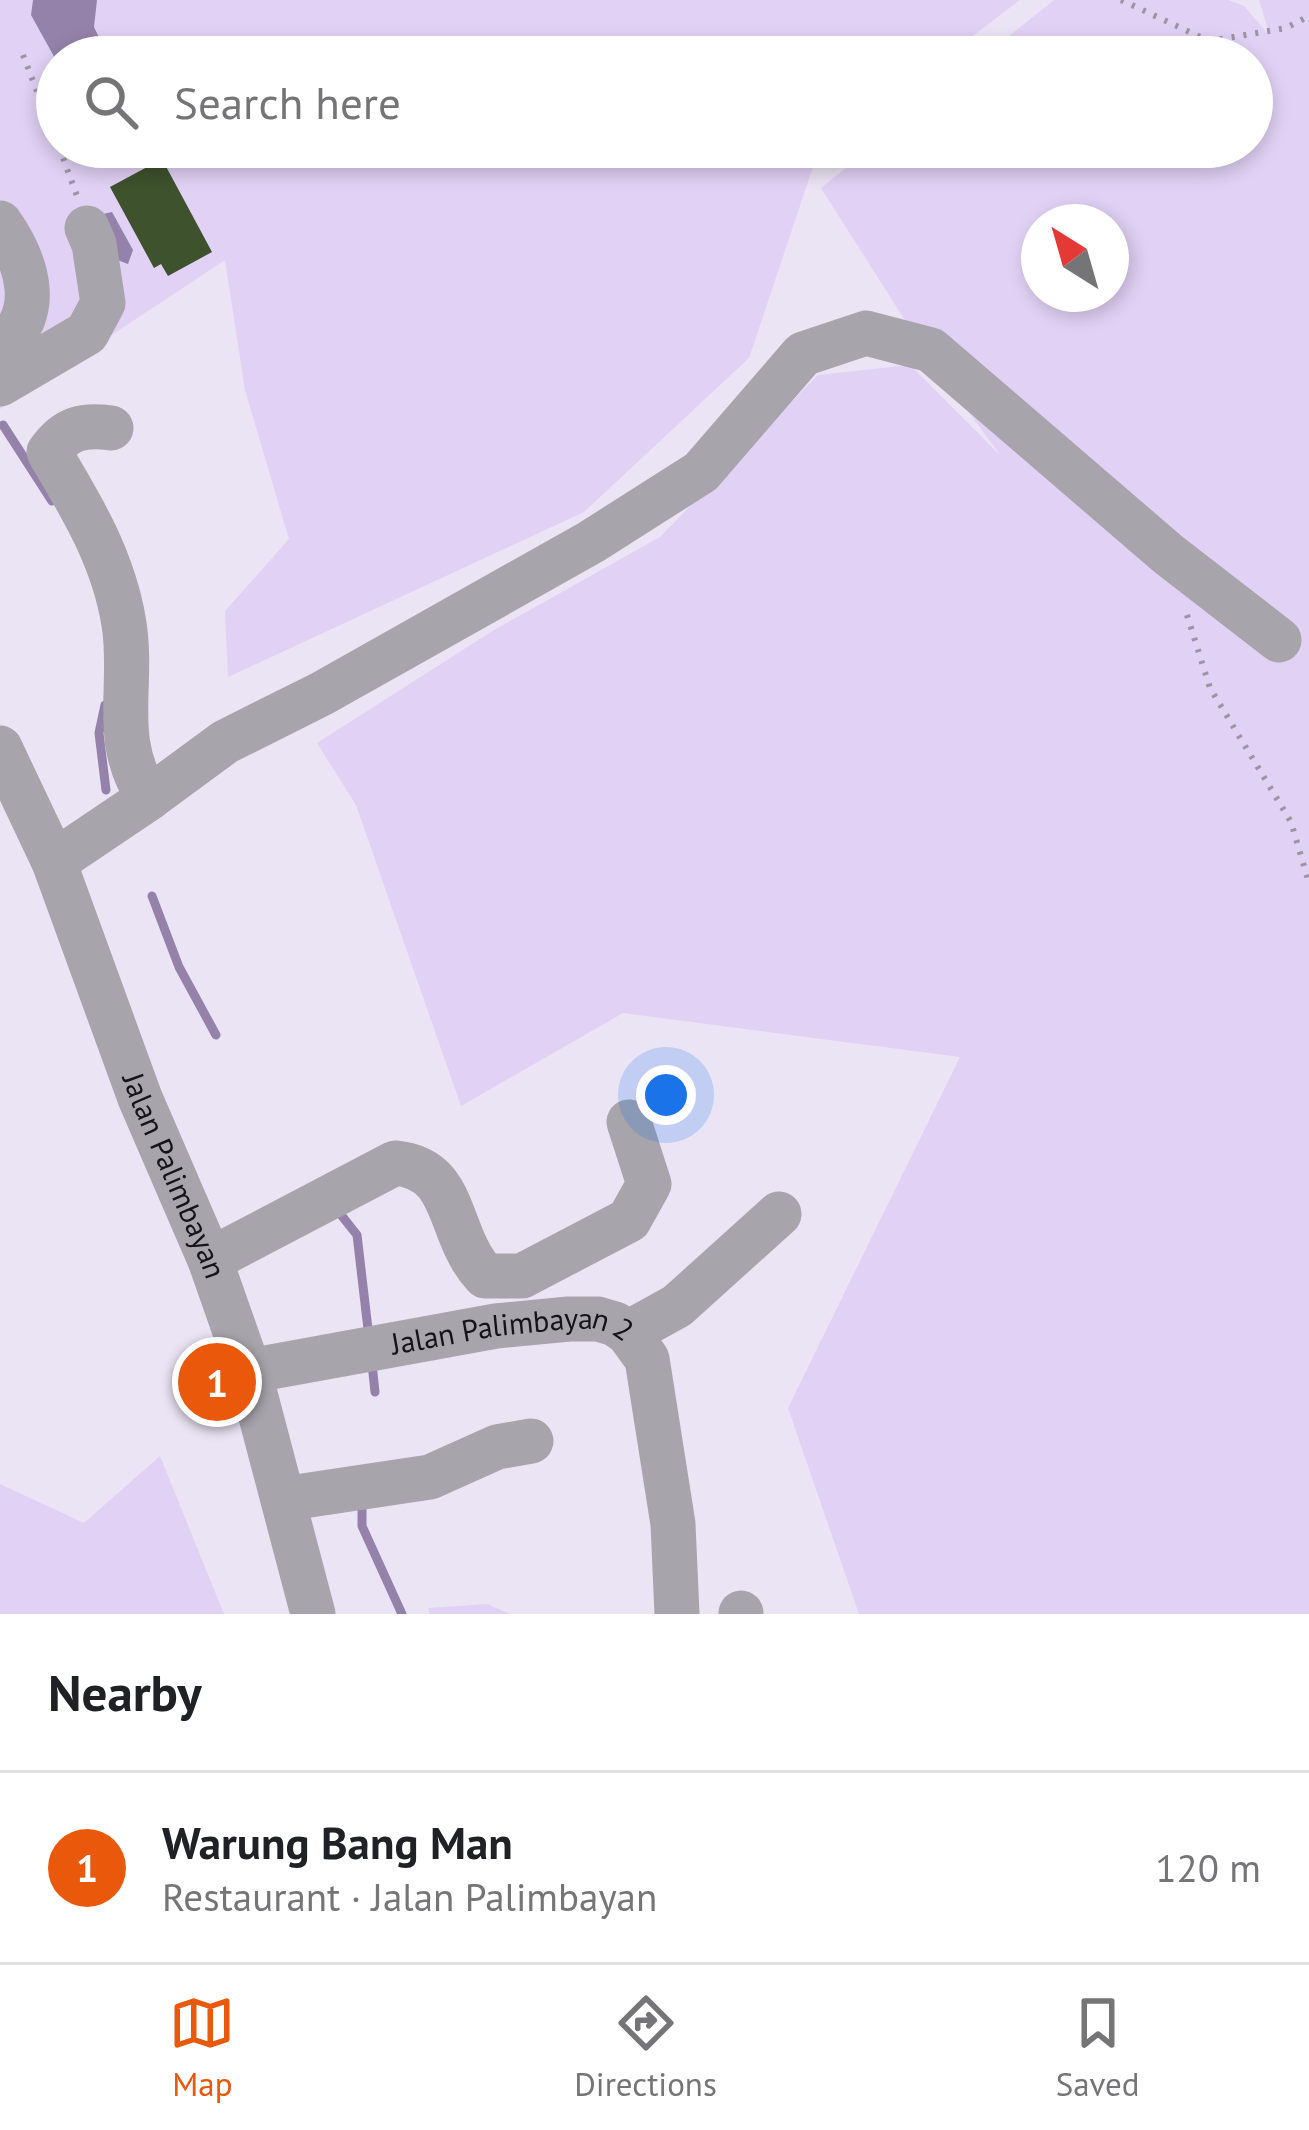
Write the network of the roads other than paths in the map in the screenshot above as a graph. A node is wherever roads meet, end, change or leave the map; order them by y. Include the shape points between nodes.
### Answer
1 (0, 224) edge
2 (87, 228) road end
3 (0, 348) edge
4 (0, 384) edge
5 (111, 428) dead end
6 (1279, 640) dead end
7 (0, 748) edge
8 (149, 798) junction
9 (54, 862) junction
10 (629, 1122) dead end
11 (779, 1214) dead end
12 (210, 1260) junction
13 (628, 1334) junction
14 (249, 1371) junction
15 (531, 1442) dead end
16 (283, 1499) junction
17 (314, 1614) edge
18 (677, 1614) edge

1 - 3 street via 29,286 26,318
2 - 4 street via 103,303 87,333
5 - 8 street via 84,424 49,452 112,576 125,627 133,774
6 - 8 street via 932,350 866,333 803,354 701,472 591,542 225,742
7 - 9 street, Jalan Palimbayan
8 - 9 street
9 - 12 street, Jalan Palimbayan via 140,1098
10 - 12 street via 649,1184 628,1220 522,1276 484,1276 436,1179 420,1165 395,1162
11 - 13 street via 677,1306
12 - 14 street, Jalan Palimbayan
13 - 14 street, Jalan Palimbayan 2 via 598,1319 496,1326
13 - 18 street, Jalan Palimbayan 2 via 647,1359 673,1524
14 - 16 street, Jalan Palimbayan
15 - 16 street via 497,1447 430,1478
16 - 17 street, Jalan Palimbayan

